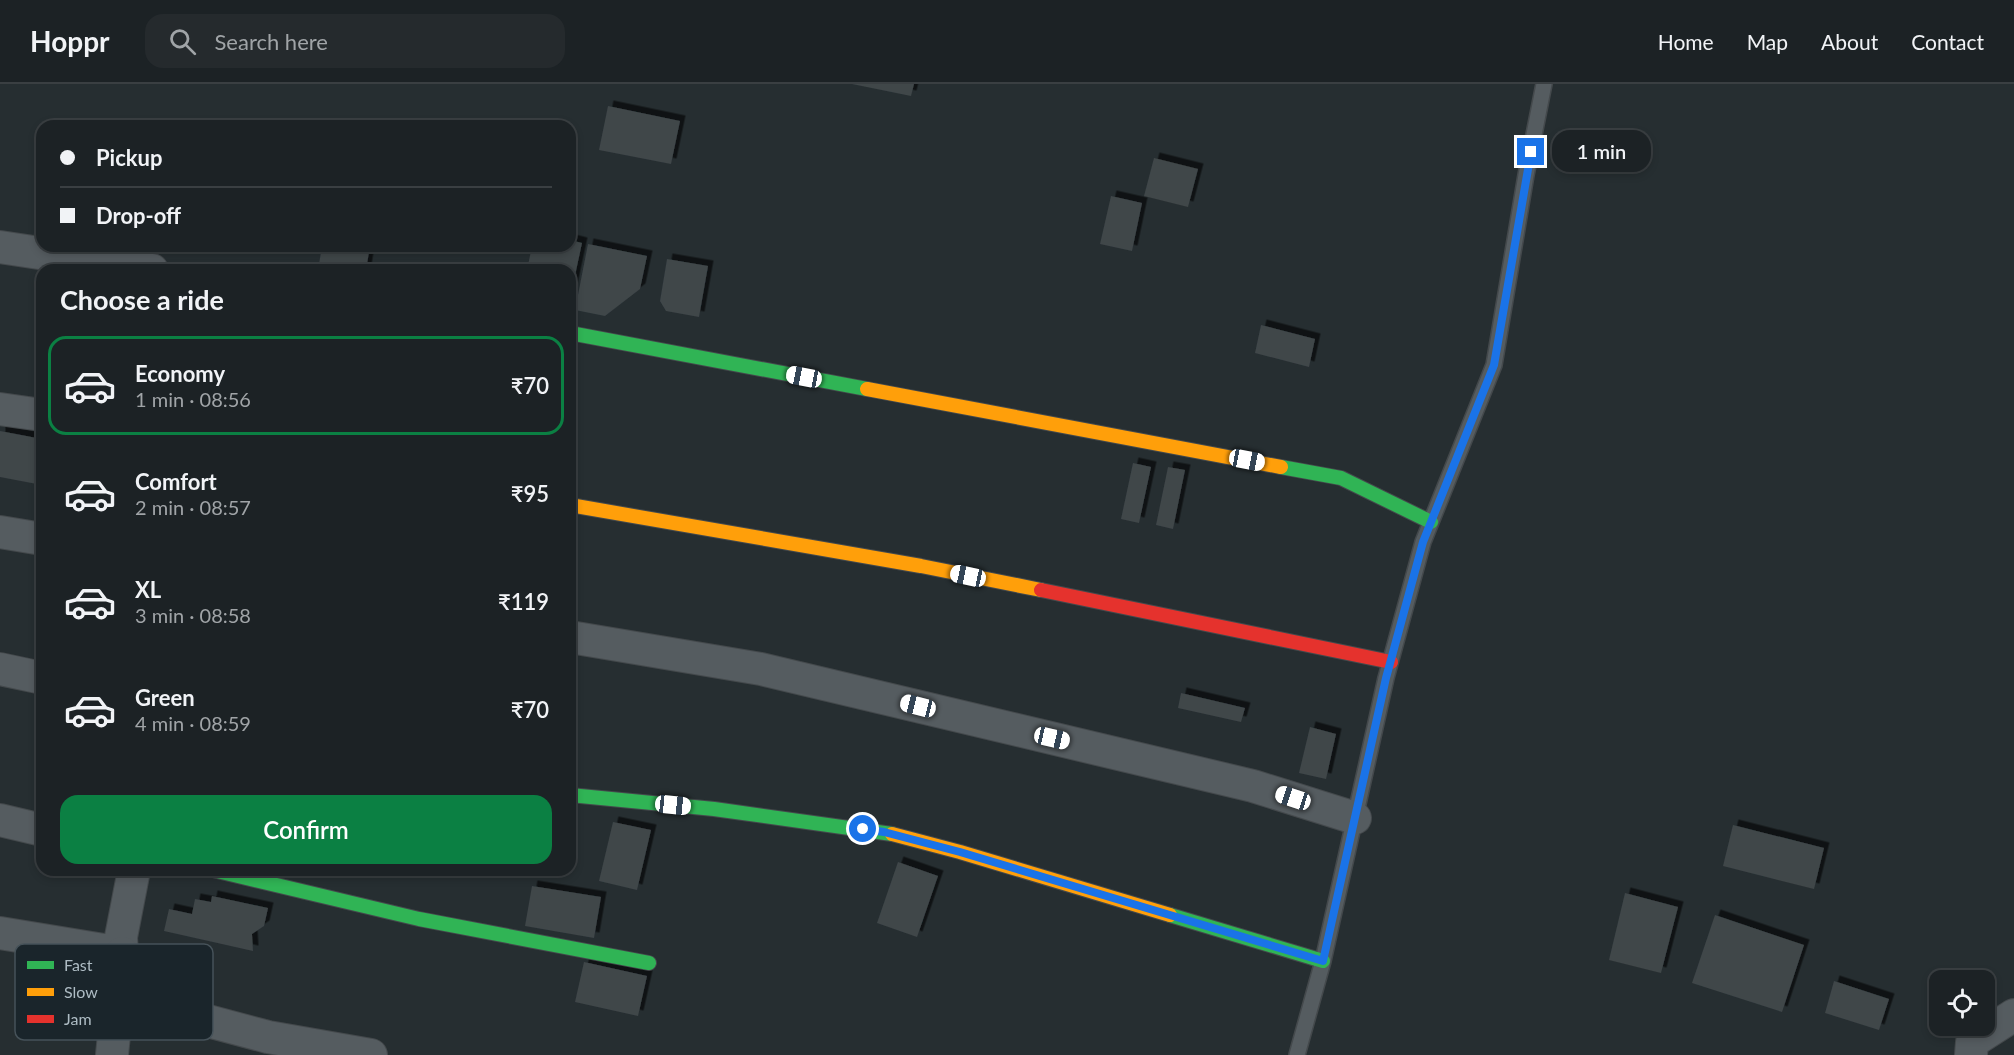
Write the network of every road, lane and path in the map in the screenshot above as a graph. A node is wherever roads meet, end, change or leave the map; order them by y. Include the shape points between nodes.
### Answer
1 (1544, 84) edge
2 (0, 247) edge
3 (112, 264) edge
4 (576, 334) edge
5 (0, 409) edge
6 (36, 414) edge
7 (576, 506) edge
8 (1431, 522) junction
9 (0, 532) edge
10 (36, 539) edge
11 (576, 638) edge
12 (1391, 662) junction
13 (0, 669) edge
14 (36, 677) edge
15 (576, 796) edge
16 (1355, 818) junction
17 (0, 820) edge
18 (36, 829) edge
19 (133, 876) edge
20 (238, 876) edge
21 (0, 933) edge
22 (67, 944) edge
23 (121, 944) edge
24 (1323, 961) junction
25 (649, 963) dead end
26 (2014, 1015) edge
27 (213, 1022) edge
28 (113, 1040) edge
29 (112, 1055) edge
30 (371, 1055) edge
31 (1297, 1055) edge
32 (1971, 1055) edge

1 - 8 lane via 1494,365
2 - 3 street
4 - 8 street via 1341,478
5 - 6 street
7 - 12 street via 921,566
8 - 12 lane
9 - 10 street
11 - 16 street via 761,669 1252,786
12 - 16 lane
13 - 14 street
15 - 24 street via 884,832
16 - 24 lane
17 - 18 street
19 - 23 street
20 - 25 street via 419,919
21 - 22 street
24 - 31 lane
26 - 32 street via 1972,1042
27 - 30 street
28 - 29 street

